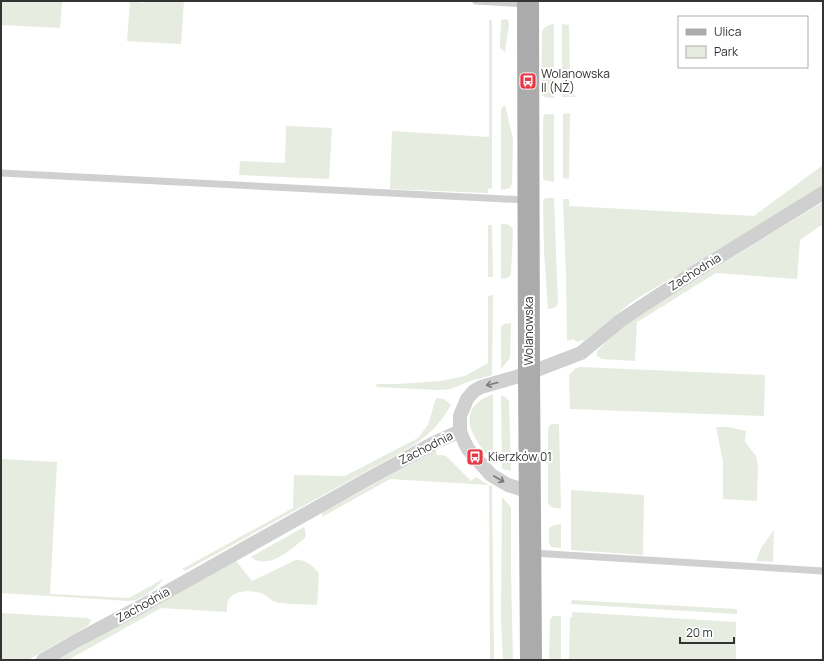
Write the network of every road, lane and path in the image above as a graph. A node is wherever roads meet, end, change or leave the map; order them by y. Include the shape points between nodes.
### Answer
1 (476, 1) edge
2 (528, 2) edge
3 (1, 173) edge
4 (823, 193) edge
5 (528, 200) junction
6 (529, 373) junction
7 (460, 431) junction
8 (530, 492) junction
9 (530, 553) junction
10 (823, 571) edge
11 (43, 660) edge
12 (532, 660) edge

1 - 2 lane
2 - 5 main road, Wolanowska
3 - 5 lane
4 - 6 street, Zachodnia via 621,320 581,353
5 - 6 main road, Wolanowska
6 -> 7 street, Zachodnia via 474,391 462,408
6 - 8 main road, Wolanowska
7 -> 8 street via 468,449 491,475
7 - 11 street, Zachodnia via 388,468
8 - 9 main road, Wolanowska
9 - 10 lane
9 - 12 main road, Wolanowska

